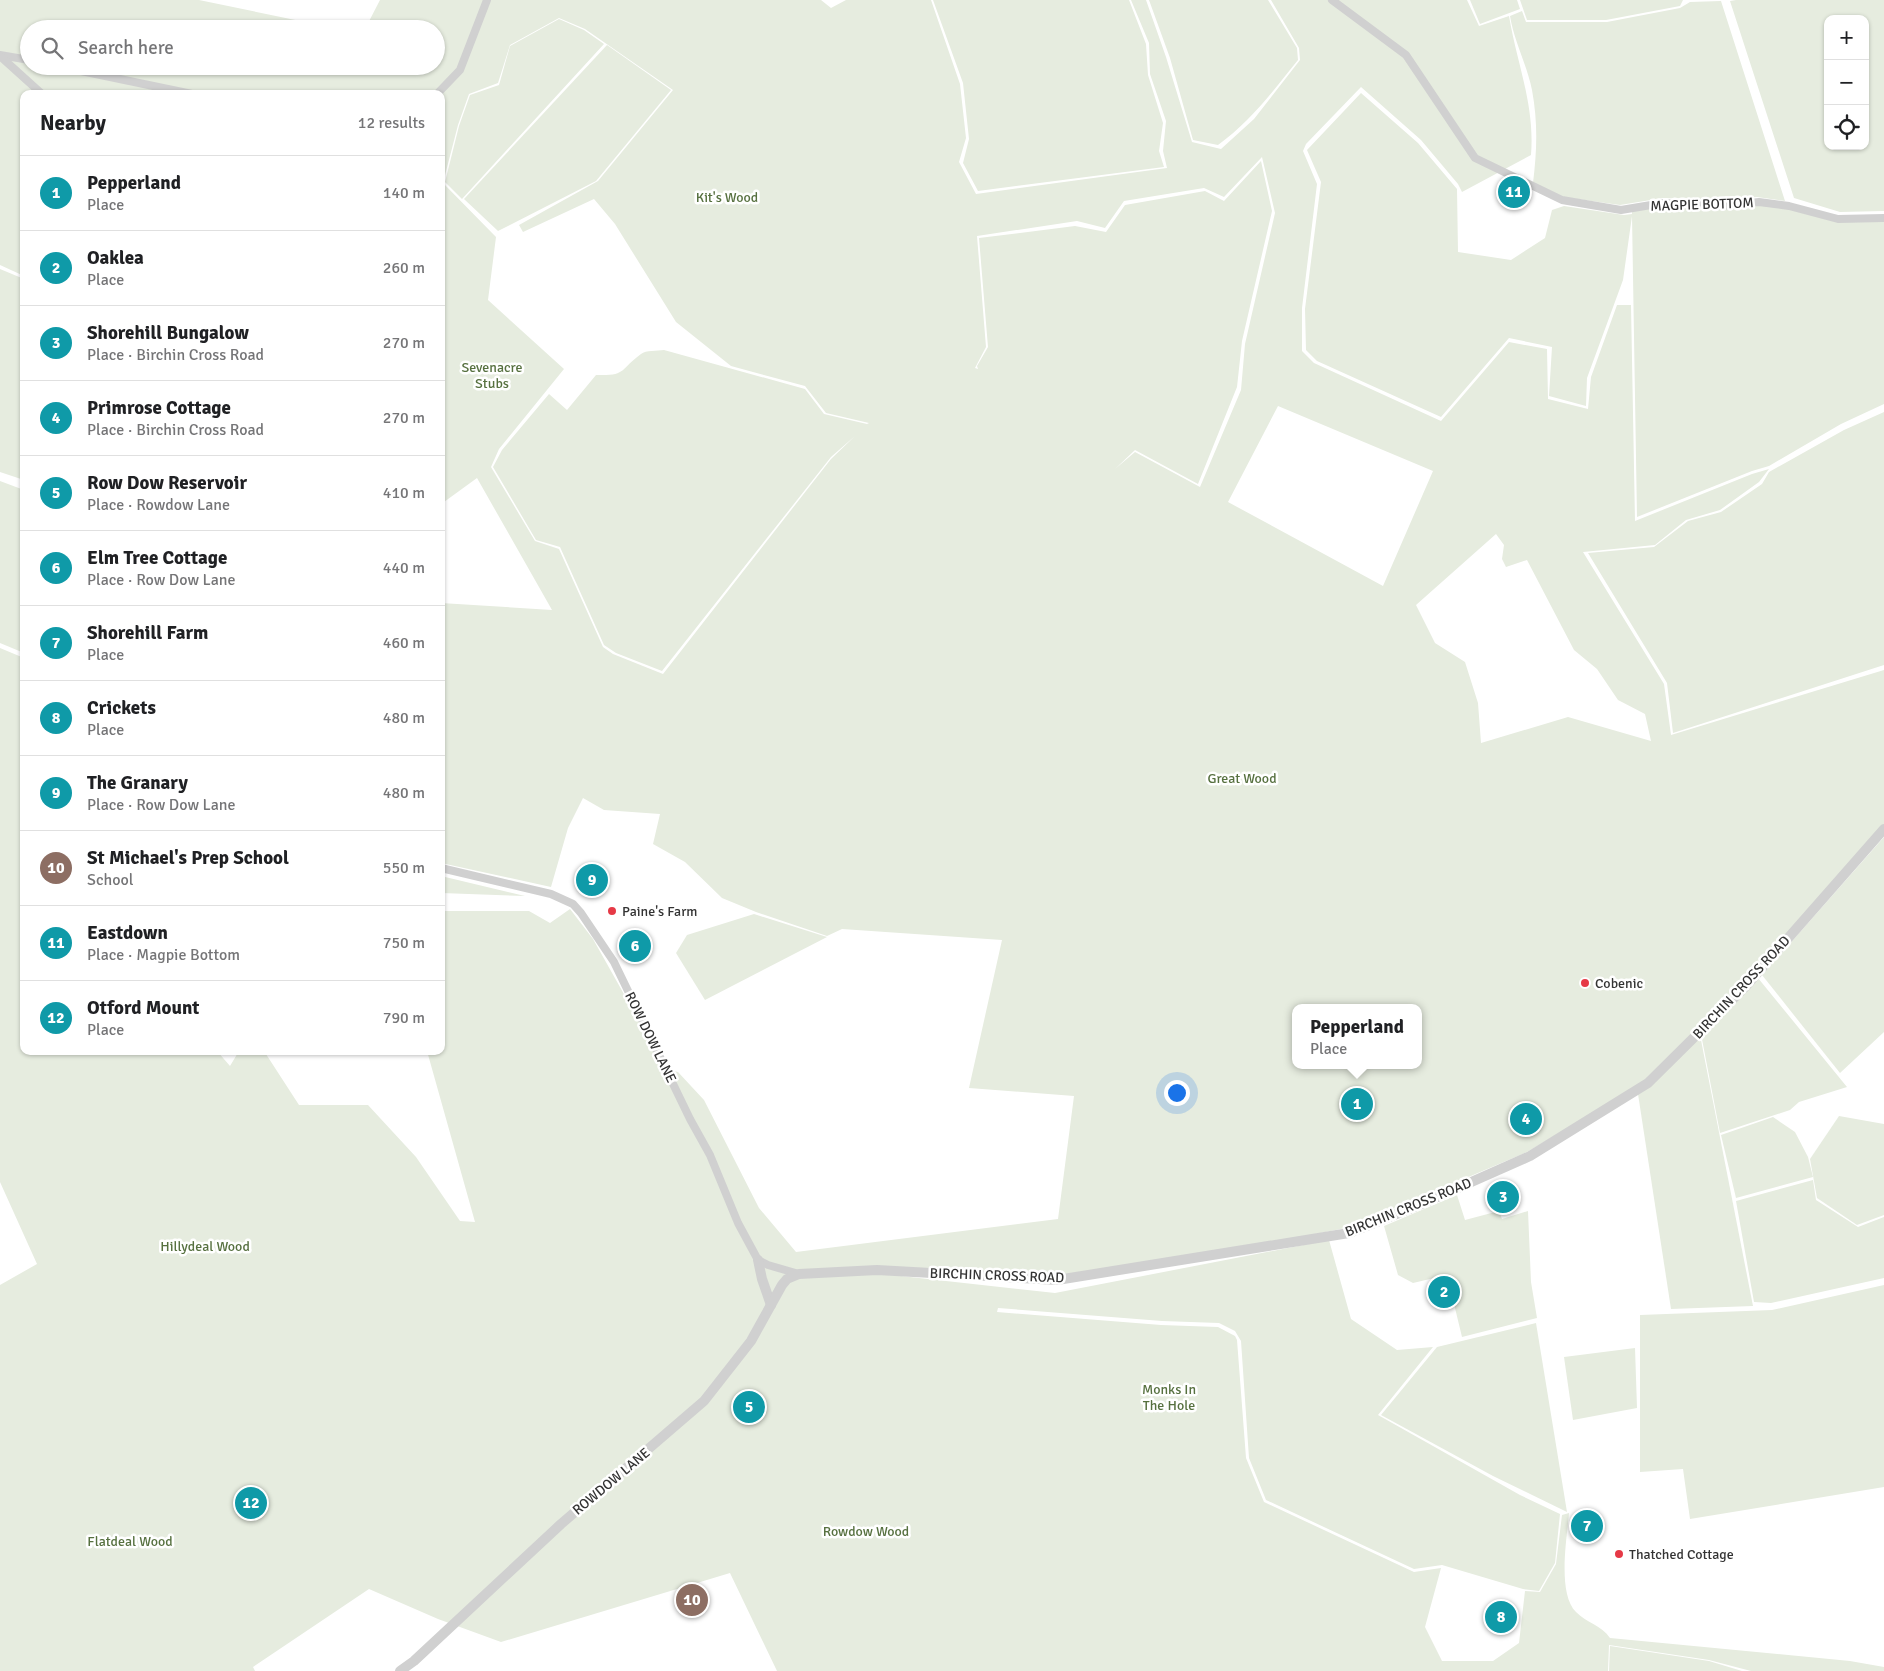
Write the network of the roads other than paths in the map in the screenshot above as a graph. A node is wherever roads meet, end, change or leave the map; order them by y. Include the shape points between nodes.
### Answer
1 (487, 0) edge
2 (1332, 0) edge
3 (0, 56) edge
4 (20, 59) edge
5 (20, 74) edge
6 (21, 75) edge
7 (100, 75) edge
8 (38, 90) edge
9 (173, 90) edge
10 (441, 90) edge
11 (1884, 218) edge
12 (1884, 829) edge
13 (445, 869) edge
14 (758, 1260) junction
15 (799, 1274) junction
16 (771, 1305) junction
17 (400, 1671) edge

1 - 10 street via 460,70
2 - 11 street, MAGPIE BOTTOM via 1406,55 1475,158 1562,200 1621,210 1663,203 1722,206 1759,202 1838,219
3 - 4 street
3 - 5 street
6 - 8 street
7 - 9 street
12 - 15 street, BIRCHIN CROSS ROAD via 1746,986 1648,1083 1530,1156 1424,1203 1349,1233 1057,1280 877,1270
13 - 14 street, ROW DOW LANE via 551,894 573,904 581,913 614,962
14 - 15 street
14 - 16 street
15 - 16 street, ROWDOW LANE via 787,1279
16 - 17 street, ROWDOW LANE via 751,1341 704,1401 561,1524

